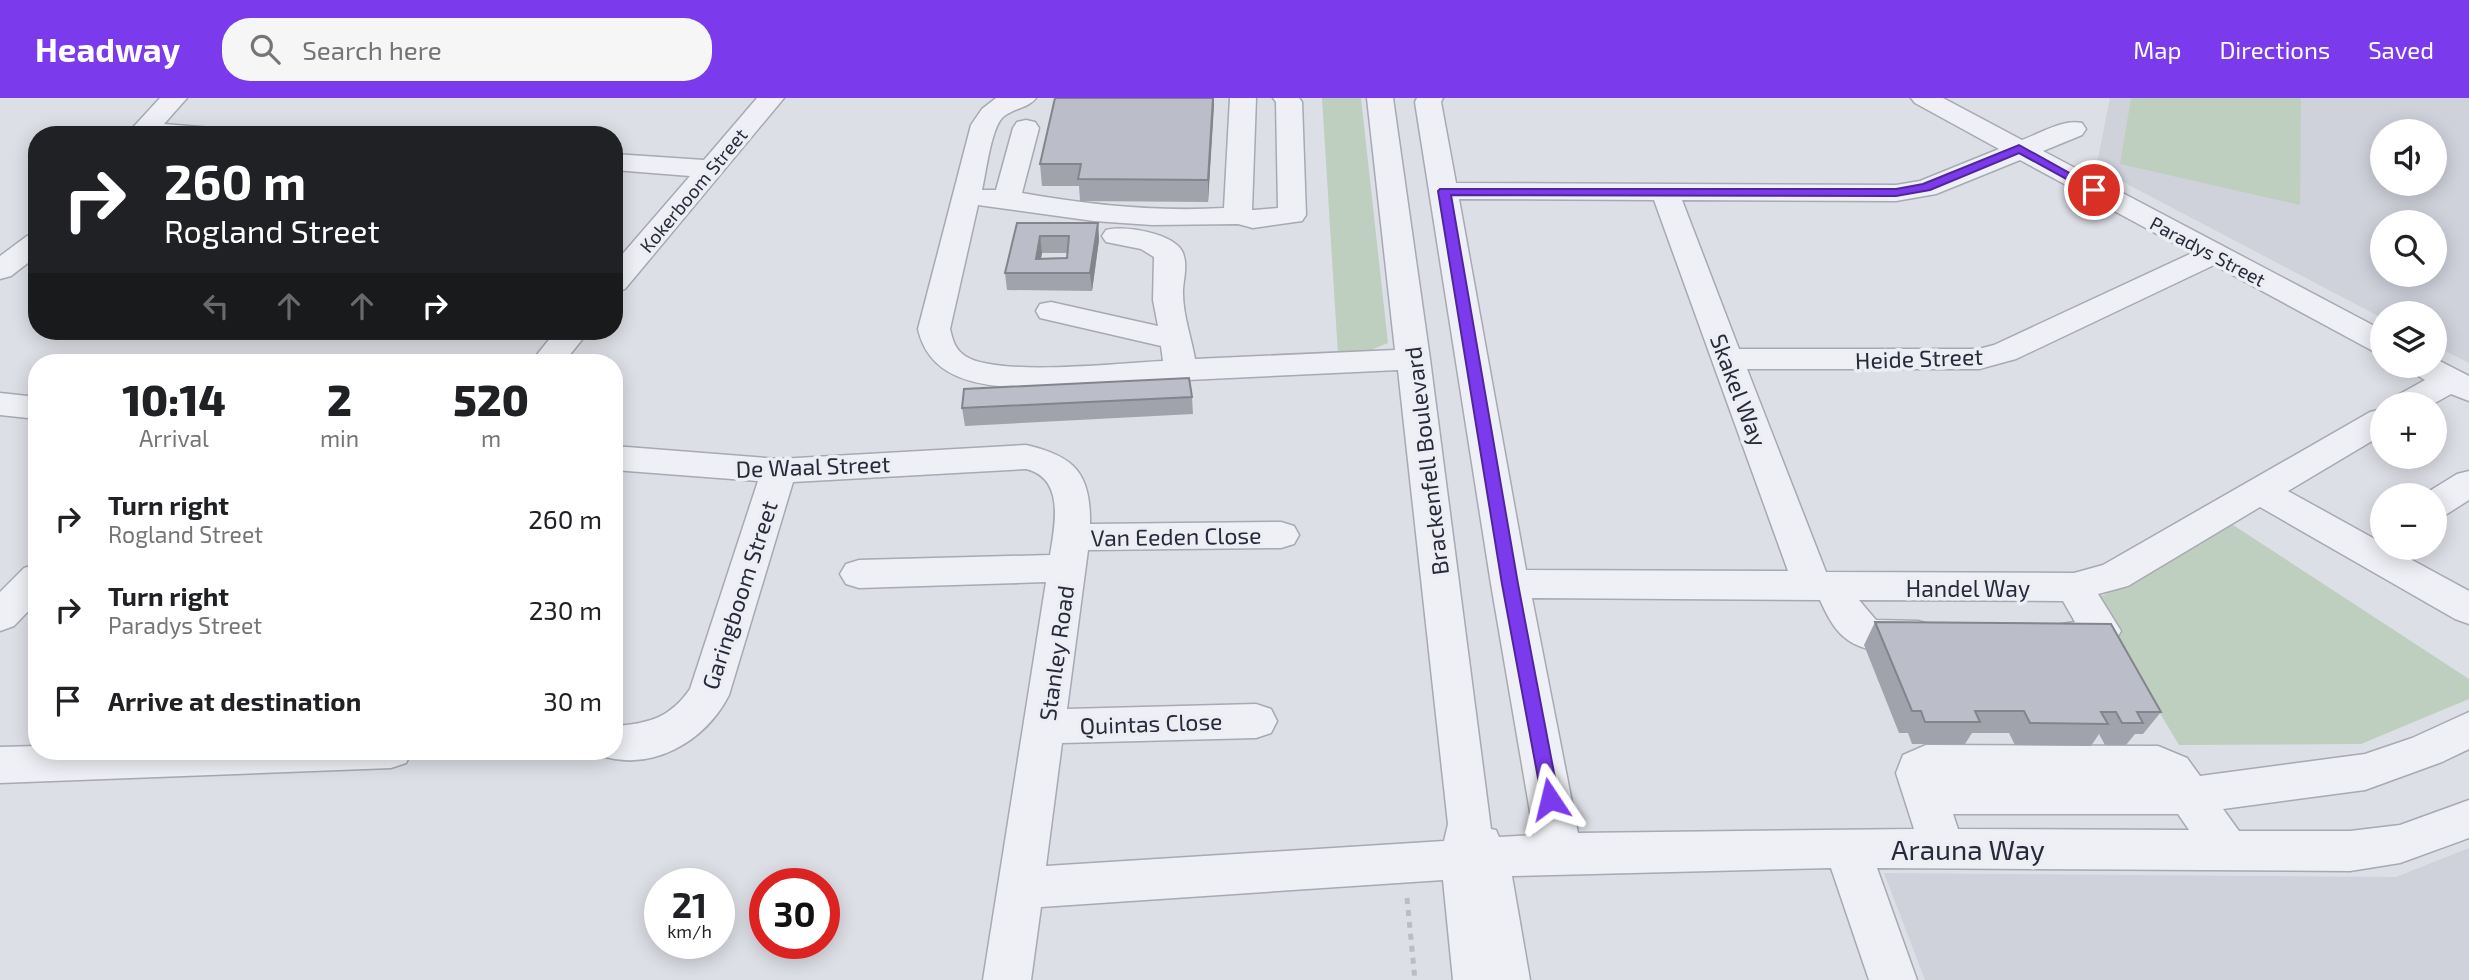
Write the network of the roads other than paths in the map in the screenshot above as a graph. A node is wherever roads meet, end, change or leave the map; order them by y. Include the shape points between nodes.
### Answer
1 (174, 98) edge
2 (771, 98) edge
3 (1243, 98) edge
4 (1286, 98) edge
5 (1380, 98) edge
6 (1430, 98) edge
7 (1924, 98) edge
8 (1024, 122) edge
9 (147, 126) edge
10 (1052, 140) edge
11 (2019, 149) junction
12 (623, 163) edge
13 (1016, 167) junction
14 (1046, 168) edge
15 (711, 169) junction
16 (2070, 177) junction
17 (1444, 191) junction
18 (1665, 193) junction
19 (966, 198) junction
20 (1007, 198) junction
21 (1240, 215) junction
22 (1116, 236) dead end
23 (28, 249) edge
24 (2214, 254) junction
25 (0, 270) edge
26 (623, 272) edge
27 (1051, 311) dead end
28 (2370, 337) edge
29 (565, 340) edge
30 (1176, 340) junction
31 (554, 354) edge
32 (1414, 359) junction
33 (1727, 359) junction
34 (1180, 371) junction
35 (2447, 378) edge
36 (2426, 392) edge
37 (0, 404) edge
38 (28, 407) edge
39 (2370, 427) edge
40 (1012, 457) joint
41 (623, 459) edge
42 (779, 471) junction
43 (2469, 483) edge
44 (2259, 491) junction
45 (2447, 497) edge
46 (1281, 535) dead end
47 (2370, 542) edge
48 (1069, 553) junction
49 (2400, 560) edge
50 (859, 574) dead end
51 (1510, 584) junction
52 (28, 587) edge
53 (1823, 587) junction
54 (2074, 587) junction
55 (2464, 599) edge
56 (0, 616) edge
57 (1956, 636) edge
58 (2024, 637) edge
59 (1256, 720) dead end
60 (1046, 726) junction
61 (2469, 729) edge
62 (623, 742) edge
63 (112, 760) edge
64 (0, 765) edge
65 (2190, 796) junction
66 (2469, 819) edge
67 (1473, 848) junction
68 (1847, 848) junction
69 (1942, 849) junction
70 (2227, 850) junction
71 (1560, 853) junction
72 (1021, 888) junction
73 (1007, 980) edge
74 (1477, 980) edge
75 (1506, 980) edge
76 (1893, 980) edge

1 - 9 street
2 - 15 street, Kokerboom Street
3 - 21 street
4 - 21 street via 1292,215 1253,219
5 - 32 street, Brackenfell Boulevard
6 - 17 street
7 - 11 street, Paradys Street
8 - 10 street
8 - 13 street
8 - 19 street via 1001,105 987,118
11 - 16 street, Paradys Street
11 - 16 street via 2075,119
11 - 18 street via 1926,188 1905,192
12 - 15 street
13 - 14 street
13 - 20 street
15 - 26 street, Kokerboom Street
16 - 24 street, Paradys Street
17 - 18 street
17 - 51 street
18 - 33 street, Skakel Way
19 - 20 street
19 - 34 street via 933,329 939,350 950,361 974,374 1019,378
20 - 21 street via 1102,213
22 - 30 street via 1150,242 1168,253 1168,293
23 - 25 street
24 - 28 street, Paradys Street
24 - 33 street, Heide Street via 2005,352 1979,359
27 - 30 street
29 - 31 street
30 - 34 street
32 - 34 street
32 - 67 street, Brackenfell Boulevard
33 - 53 street, Skakel Way
35 - 36 street
37 - 38 street
39 - 44 street, Handel Way
40 - 42 street, De Waal Street
40 - 48 street, Stanley Road via 1046,462 1064,477 1072,492
41 - 42 street, De Waal Street
42 - 62 street, Garingboom Street via 709,695 695,717 679,730 659,738
43 - 45 street
44 - 47 street
44 - 54 street, Handel Way via 2115,576
46 - 48 street, Van Eeden Close
48 - 50 street, Van Eeden Close
48 - 60 street, Stanley Road
49 - 55 street
51 - 53 street, Handel Way
51 - 71 street
52 - 56 street
53 - 54 street, Handel Way
53 - 57 street, Skakel Way via 1862,632
54 - 58 street via 2100,634
59 - 60 street, Quintas Close
60 - 72 street, Stanley Road
61 - 65 street via 2365,772
63 - 64 street
65 - 69 street via 1924,795
65 - 70 street
66 - 70 street, Arauna Way via 2379,848
67 - 71 street, Arauna Way
67 - 72 street
67 - 74 street, Brackenfell Boulevard
67 - 75 street, Brackenfell Boulevard
68 - 69 street, Arauna Way
68 - 71 street, Arauna Way
68 - 76 street
69 - 70 street, Arauna Way
72 - 73 street, Stanley Road

